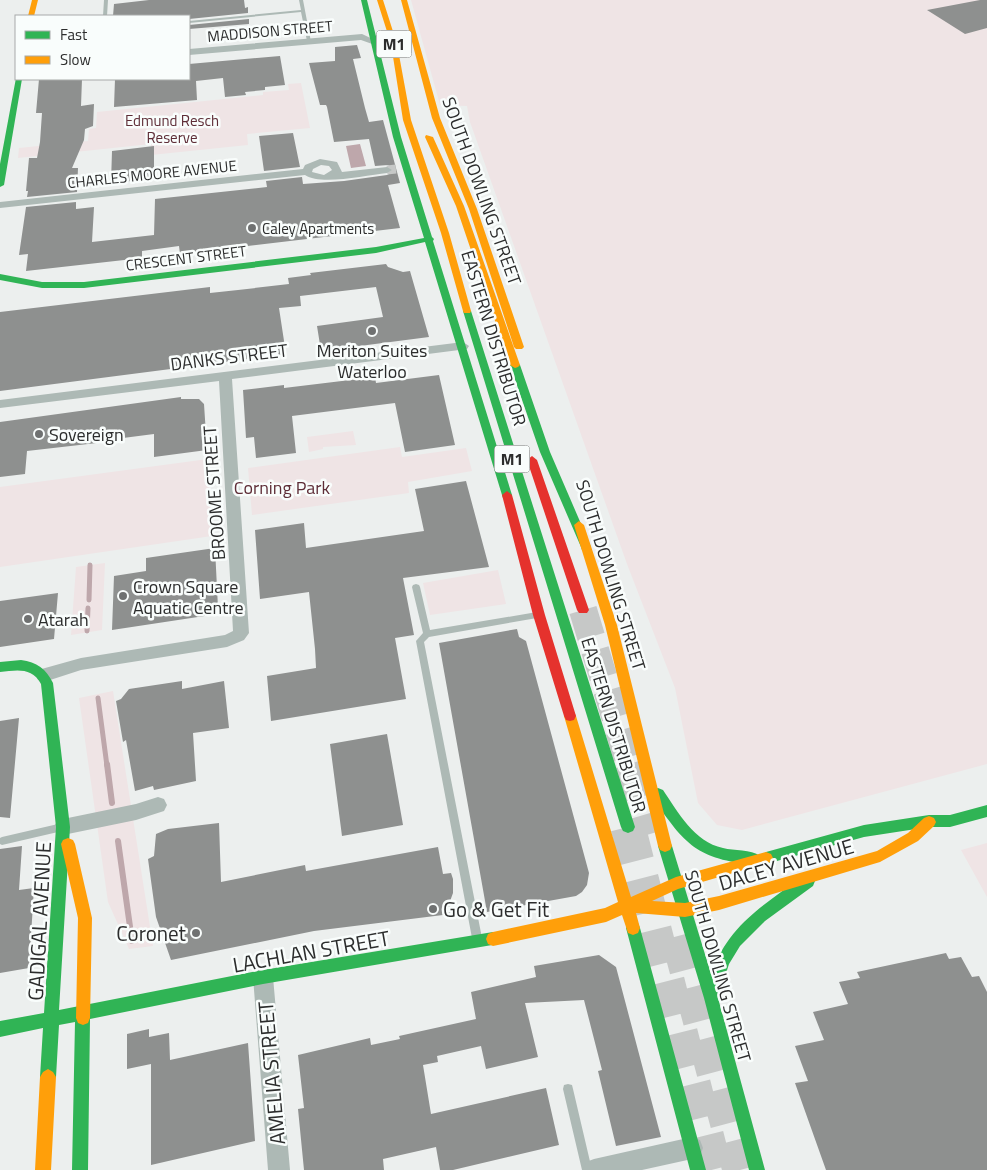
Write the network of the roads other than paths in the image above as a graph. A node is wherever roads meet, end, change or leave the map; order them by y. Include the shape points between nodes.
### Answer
1 (36, 0) edge
2 (106, 0) edge
3 (301, 0) edge
4 (364, 0) edge
5 (380, 0) edge
6 (392, 0) edge
7 (404, 0) edge
8 (303, 12) junction
9 (31, 15) edge
10 (105, 15) edge
11 (190, 22) edge
12 (373, 28) junction
13 (353, 38) junction
14 (309, 42) junction
15 (375, 42) junction
16 (190, 52) edge
17 (410, 70) dead end
18 (19, 80) edge
19 (394, 169) tunnel mouth
20 (307, 172) junction
21 (332, 176) junction
22 (0, 186) edge
23 (0, 205) edge
24 (430, 239) junction
25 (376, 250) junction
26 (438, 266) junction
27 (0, 277) edge
28 (480, 299) dead end
29 (463, 346) junction
30 (225, 376) junction
31 (0, 404) edge
32 (527, 445) dead end
33 (586, 547) junction
34 (416, 587) dead end
35 (583, 610) tunnel mouth
36 (539, 615) junction
37 (427, 634) junction
38 (0, 668) edge
39 (44, 675) junction
40 (652, 784) junction
41 (158, 805) dead end
42 (987, 811) edge
43 (929, 821) junction
44 (63, 827) junction
45 (628, 827) tunnel mouth
46 (2, 841) dead end
47 (766, 860) junction
48 (815, 876) junction
49 (676, 883) junction
50 (627, 906) junction
51 (684, 910) junction
52 (478, 942) junction
53 (263, 977) junction
54 (711, 998) junction
55 (83, 1013) junction
56 (52, 1019) junction
57 (0, 1029) edge
58 (568, 1088) dead end
59 (692, 1148) junction
60 (43, 1170) edge
61 (80, 1170) edge
62 (279, 1170) edge
63 (587, 1170) edge
64 (594, 1170) edge
65 (698, 1170) edge
66 (757, 1170) edge

1 - 9 main road
2 - 10 lane
3 - 8 lane
4 - 12 main road
5 - 45 main road, EASTERN DISTRIBUTOR / M1 via 394,44 407,120 445,233 473,334
6 - 17 main road, M1
7 - 33 main road, SOUTH DOWLING STREET via 436,118 473,209
8 - 11 lane
8 - 14 lane
12 - 13 street, MADDISON STREET
12 - 15 main road
13 - 14 street, MADDISON STREET
13 - 15 street, MADDISON STREET via 362,37
14 - 16 street, MADDISON STREET
15 - 24 main road via 398,137
18 - 22 main road
19 - 21 street
20 - 21 street via 316,178
20 - 21 street via 316,163 330,162 337,168
20 - 23 street, CHARLES MOORE AVENUE
24 - 25 main road, CRESCENT STREET
24 - 26 main road
25 - 26 main road, CRESCENT STREET via 418,255
25 - 27 main road, CRESCENT STREET via 84,285 42,284
26 - 29 main road
28 - 33 main road, EASTERN DISTRIBUTOR via 424,126 460,206 545,452
29 - 30 street, DANKS STREET
29 - 36 main road
30 - 31 street, DANKS STREET
30 - 39 street, BROOME STREET via 242,630 238,636 226,641 81,664
32 - 35 main road, EASTERN DISTRIBUTOR / M1
33 - 40 main road, SOUTH DOWLING STREET via 611,625
34 - 37 lane
36 - 37 lane
36 - 50 main road
37 - 52 lane via 420,641
38 - 39 main road via 25,665 40,670
39 - 44 main road, GADIGAL AVENUE via 49,692
40 - 47 main road via 687,836 702,848 735,857
40 - 49 main road, SOUTH DOWLING STREET
41 - 44 street
42 - 43 main road, DACEY AVENUE via 950,821
43 - 47 main road, DACEY AVENUE via 864,831
43 - 48 main road, DACEY AVENUE via 913,837 880,856
44 - 46 lane
44 - 55 main road, GADIGAL AVENUE via 85,918
44 - 56 main road, GADIGAL AVENUE
47 - 49 main road, DACEY AVENUE
48 - 51 main road, DACEY AVENUE
48 - 54 main road via 735,941
49 - 50 main road, DACEY AVENUE
49 - 51 main road, SOUTH DOWLING STREET
50 - 51 main road, DACEY AVENUE
50 - 52 main road, LACHLAN STREET via 606,915
50 - 59 main road
51 - 54 main road, SOUTH DOWLING STREET
52 - 53 main road, LACHLAN STREET
53 - 55 main road, LACHLAN STREET
53 - 62 street, AMELIA STREET
54 - 66 main road, SOUTH DOWLING STREET
55 - 56 main road, LACHLAN STREET
55 - 61 main road
56 - 57 main road, LACHLAN STREET
56 - 60 main road, GADIGAL AVENUE
58 - 63 lane
59 - 64 street
59 - 65 main road

